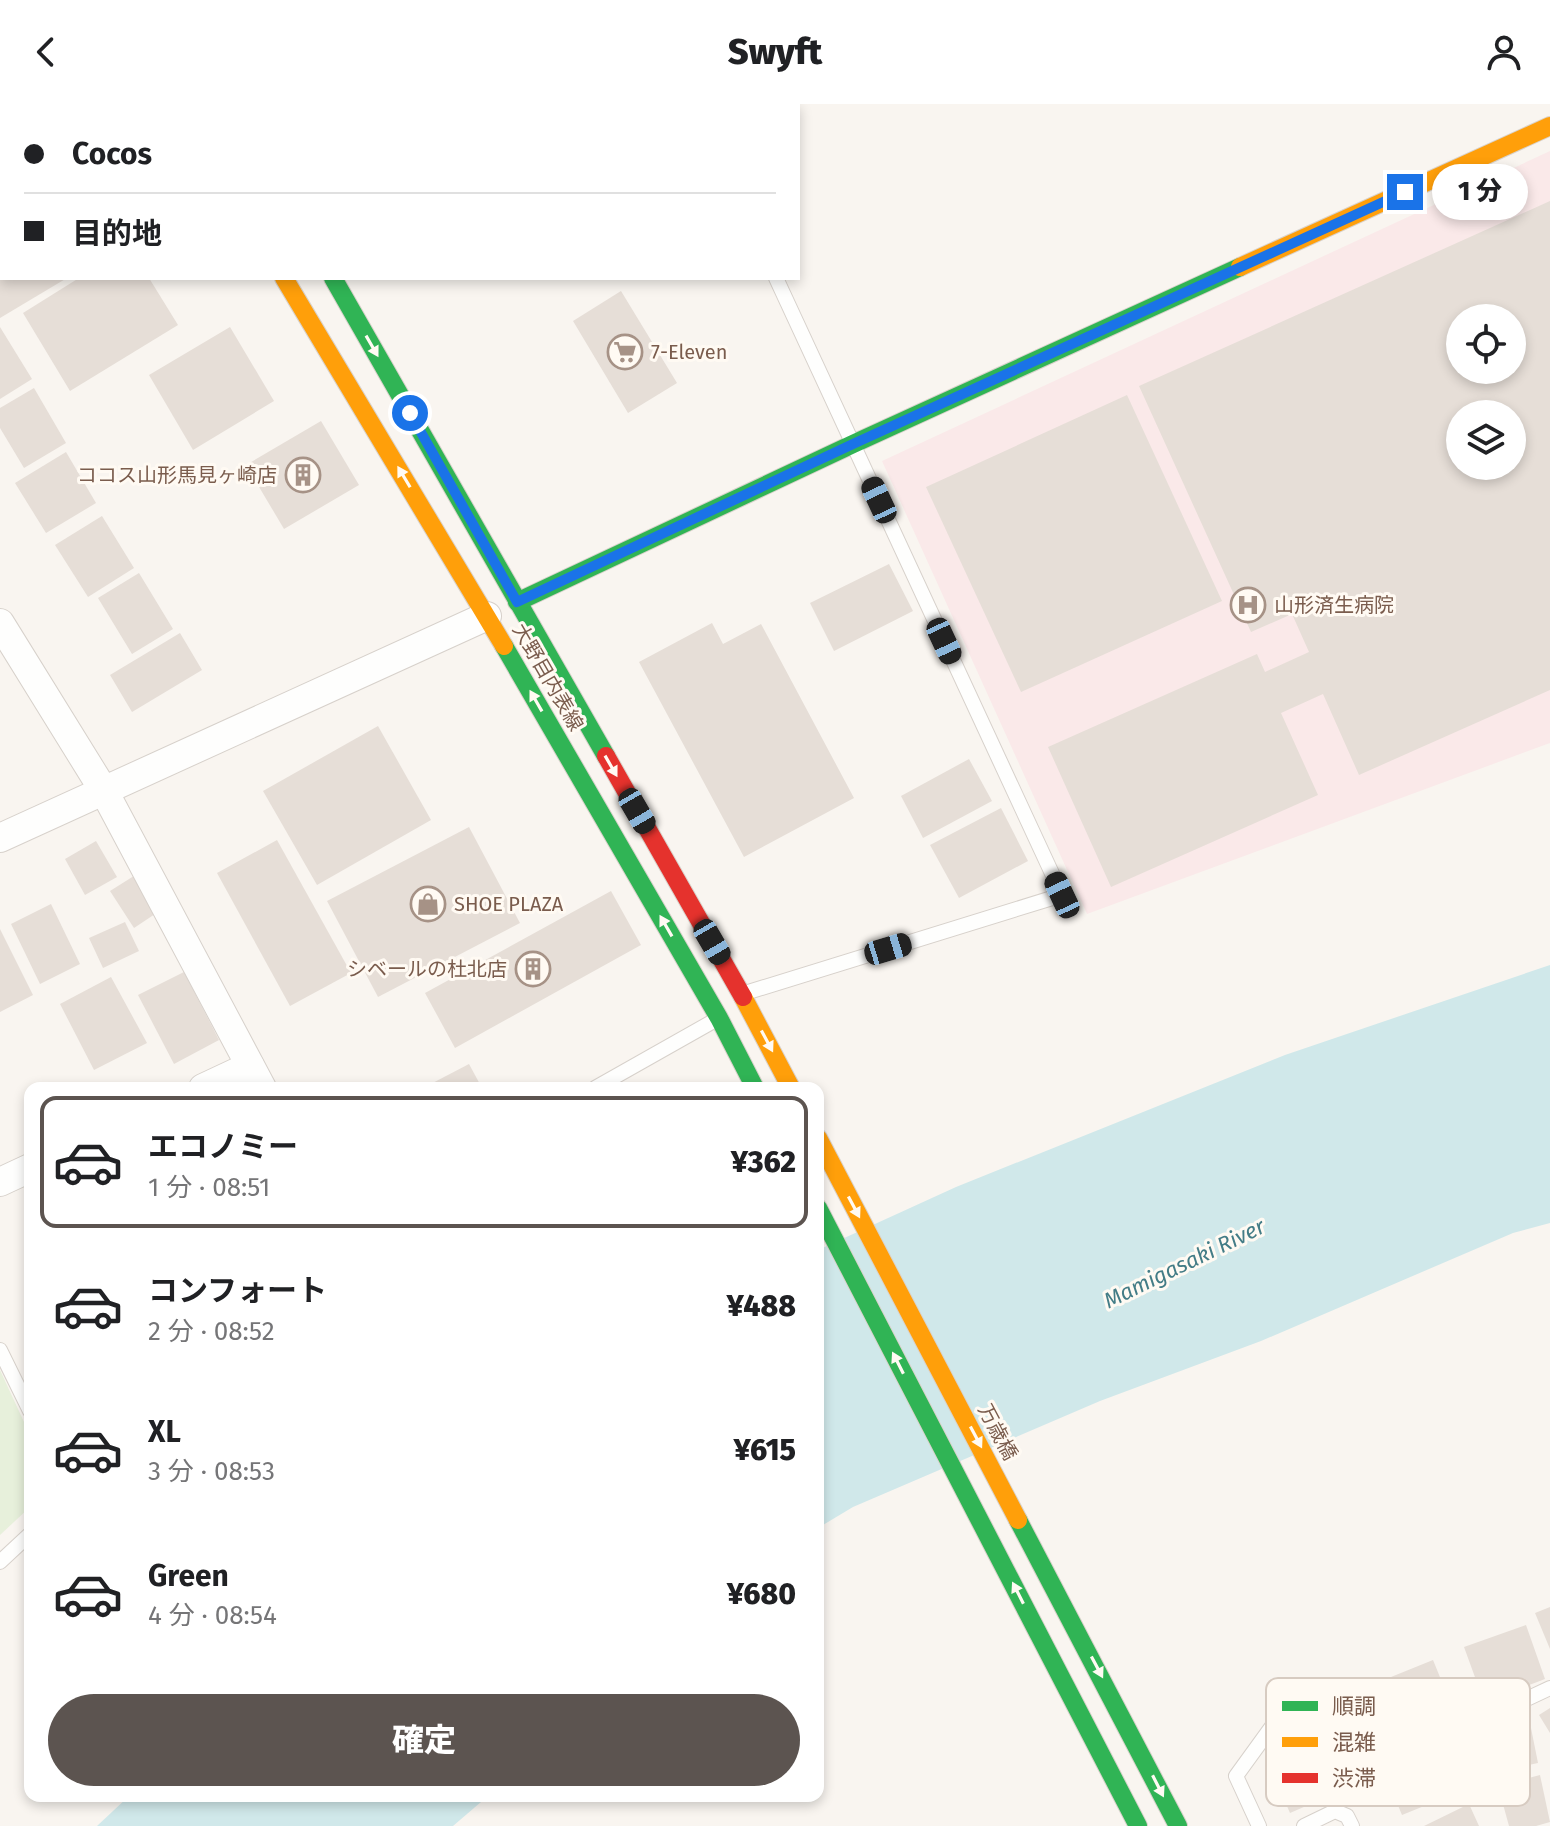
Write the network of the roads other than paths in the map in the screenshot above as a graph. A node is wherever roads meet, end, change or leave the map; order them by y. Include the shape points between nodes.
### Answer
1 (1550, 126) edge
2 (285, 280) edge
3 (334, 280) edge
4 (777, 280) edge
5 (853, 444) junction
6 (517, 602) junction
7 (487, 616) junction
8 (0, 623) edge
9 (104, 791) junction
10 (0, 838) edge
11 (742, 994) junction
12 (719, 1018) junction
13 (256, 1077) edge
14 (232, 1082) edge
15 (606, 1082) edge
16 (752, 1082) edge
17 (788, 1082) edge
18 (824, 1149) edge
19 (24, 1171) edge
20 (0, 1182) edge
21 (824, 1220) edge
22 (0, 1350) edge
23 (24, 1399) edge
24 (24, 1540) edge
25 (0, 1562) edge
26 (1550, 1688) edge
27 (1530, 1697) edge
28 (1266, 1735) edge
29 (1138, 1826) edge
30 (1178, 1826) edge
31 (1259, 1826) edge
32 (1304, 1826) edge
33 (1352, 1826) edge

1 - 5 main road
7 -> 2 main road, 大野目内表線
3 -> 6 main road, 大野目内表線
4 - 5 lane
5 - 6 main road
5 - 11 lane via 1062,895
6 -> 11 main road, 大野目内表線
7 - 9 street
12 -> 7 main road, 大野目内表線
8 - 9 street
9 - 10 street
9 - 13 street
11 -> 17 main road
12 - 15 lane
12 - 16 main road
13 - 14 street
18 -> 30 main road, 万歳橋
19 - 20 street
29 -> 21 main road
22 - 23 lane
24 - 25 lane
26 - 27 lane
28 - 31 lane via 1236,1776
32 - 33 lane via 1335,1811 1347,1816

